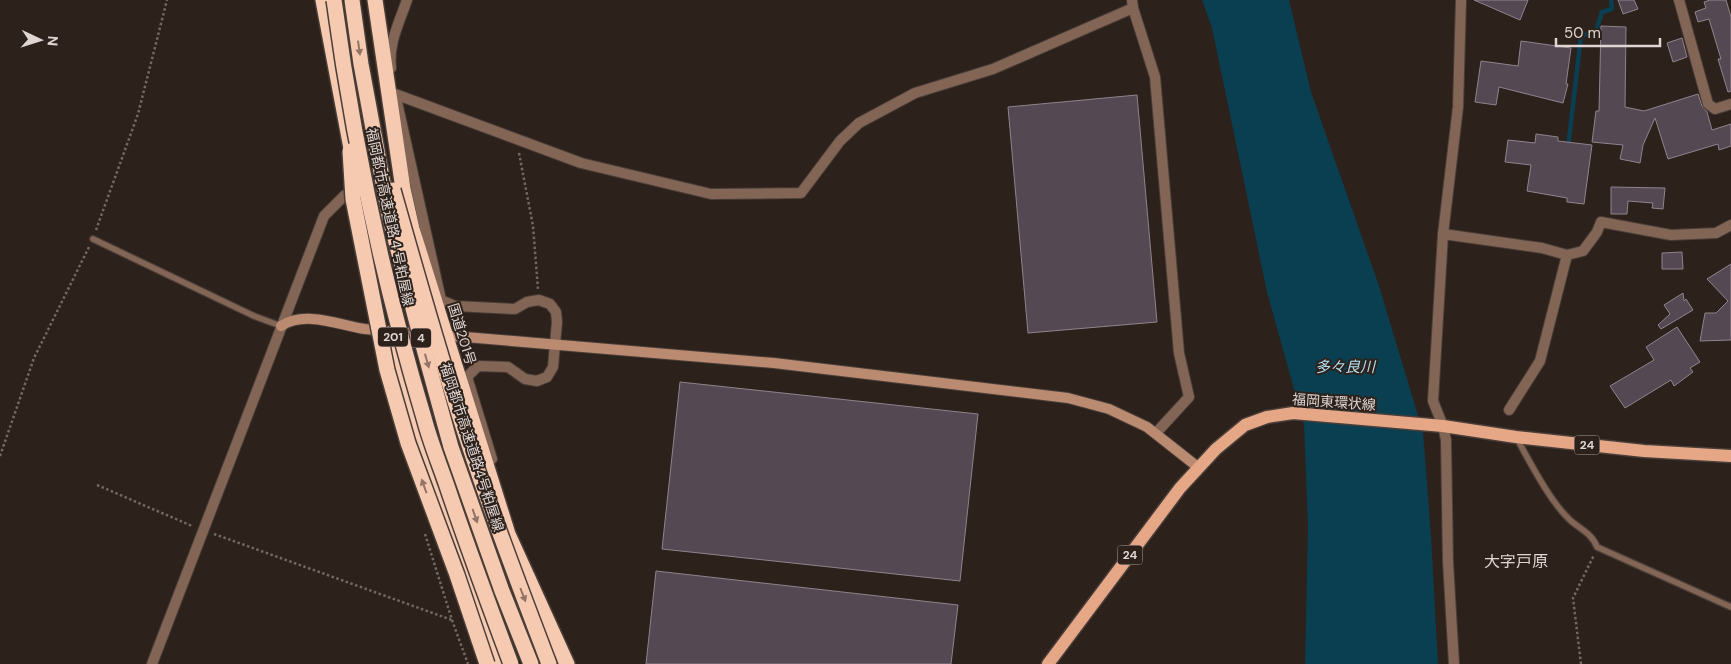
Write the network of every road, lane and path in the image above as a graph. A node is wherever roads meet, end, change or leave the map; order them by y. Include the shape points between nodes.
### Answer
1 (322, 0) edge
2 (334, 0) edge
3 (352, 0) edge
4 (375, 0) edge
5 (407, 0) edge
6 (1461, 0) edge
7 (1679, 0) edge
8 (1133, 4) edge
9 (346, 85) junction
10 (395, 94) junction
11 (1731, 104) edge
12 (517, 139) junction
13 (377, 153) junction
14 (357, 183) junction
15 (410, 190) junction
16 (345, 195) joint
17 (1731, 225) edge
18 (1443, 234) junction
19 (93, 239) dead end
20 (1567, 255) junction
21 (539, 300) junction
22 (281, 326) junction
23 (392, 331) junction
24 (445, 336) junction
25 (556, 345) junction
26 (1509, 410) dead end
27 (1437, 425) junction
28 (1156, 433) junction
29 (1516, 437) junction
30 (1731, 456) edge
31 (1199, 468) junction
32 (97, 485) dead end
33 (203, 530) junction
34 (1598, 547) junction
35 (1731, 607) edge
36 (152, 664) edge
37 (468, 664) edge
38 (487, 664) edge
39 (498, 664) edge
40 (511, 664) edge
41 (531, 664) edge
42 (550, 664) edge
43 (567, 664) edge
44 (573, 664) edge
45 (1048, 664) edge
46 (1454, 664) edge
47 (1581, 664) edge

1 - 14 highway, 201
2 - 9 highway, 福岡都市高速道路４号粕屋線, bridge
3 -> 13 highway, 福岡都市高速道路4号粕屋線 / 4, bridge
4 - 15 highway, 国道201号 via 388,96
5 - 10 street via 392,39 390,59
6 - 18 street via 1458,107
7 - 11 street via 1708,104 1715,109
8 - 12 street via 993,70 915,92 867,119 840,142 801,193 711,194 581,164
8 - 28 street via 1155,77 1179,353 1189,397
38 -> 9 highway, bridge via 408,443 387,370 353,199
9 - 40 highway, 福岡都市高速道路４号粕屋線, bridge via 391,302 424,419
10 - 12 street
10 - 15 street
12 - 21 path via 533,226
13 -> 41 highway, 福岡都市高速道路4号粕屋線 / 4, bridge via 394,234 451,447
13 -> 42 highway, bridge via 383,154 427,313 470,449
14 - 15 lane
14 - 16 lane
14 - 23 highway, 201
15 - 21 street via 441,300 456,306 515,309
15 - 24 highway, 国道201号 via 412,229
16 - 22 street via 324,216
17 - 20 street via 1716,233 1671,235 1601,222 1583,251
18 - 20 street via 1542,248
18 - 27 street via 1433,401
19 - 22 lane
20 - 26 street via 1540,361
21 - 25 street via 550,304 556,312
22 - 23 street via 298,319
22 - 33 street
23 - 24 street
23 - 39 highway, 201 via 414,415
24 - 25 street
24 - 43 highway, 国道201号 via 508,534
25 - 28 street via 774,362 1068,398 1110,408
25 - 44 street via 553,367 547,377 537,381 525,379 508,367 478,366 467,376 519,548
27 - 29 main road, 福岡東環状線 / 24
27 - 31 main road, 福岡東環状線 / 24 via 1293,413 1267,416 1245,425
27 - 46 street via 1446,440
28 - 31 street
29 - 30 main road, 福岡東環状線 / 24 via 1644,451
29 - 34 lane via 1548,492 1569,519 1595,540
31 - 45 main road, 福岡東環状線 / 24 via 1180,488
32 - 33 path
33 - 36 street
33 - 37 path via 452,620
34 - 35 lane
34 - 47 path via 1573,598

